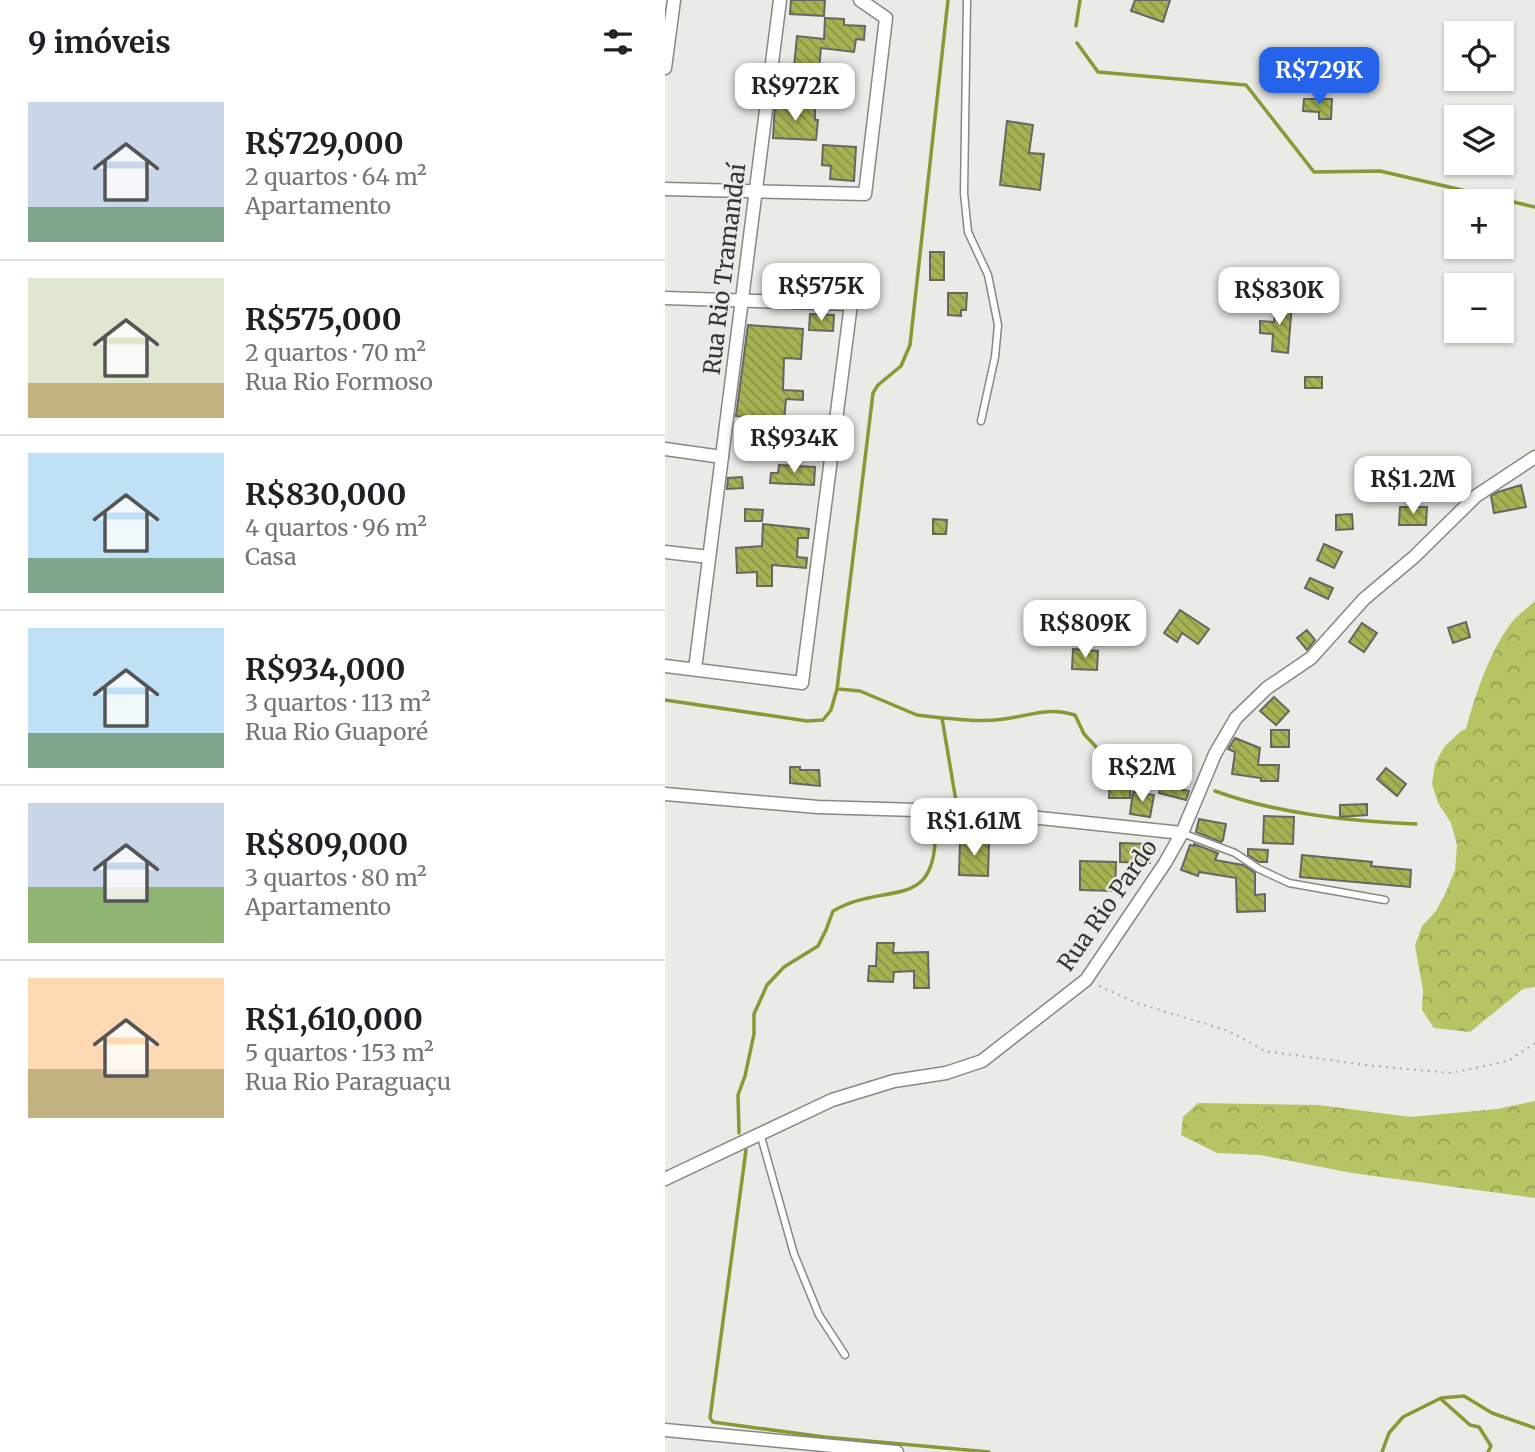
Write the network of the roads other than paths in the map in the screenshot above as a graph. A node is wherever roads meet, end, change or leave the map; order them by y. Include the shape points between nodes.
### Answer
1 (674, 0) edge
2 (780, 0) edge
3 (860, 0) edge
4 (967, 0) edge
5 (665, 68) edge
6 (665, 189) edge
7 (756, 191) junction
8 (665, 298) edge
9 (741, 300) junction
10 (981, 421) dead end
11 (665, 449) edge
12 (722, 457) junction
13 (1535, 457) edge
14 (665, 552) edge
15 (709, 557) junction
16 (665, 666) edge
17 (695, 669) junction
18 (665, 794) edge
19 (1182, 833) junction
20 (1385, 900) dead end
21 (760, 1133) junction
22 (665, 1179) edge
23 (845, 1355) dead end
24 (665, 1430) edge
25 (897, 1452) edge

1 - 5 street
2 - 7 street, Rua Rio Tramandaí
3 - 7 street via 886,18 865,194
4 - 10 lane via 964,193 968,232 988,275 998,325
6 - 7 street
7 - 9 street, Rua Rio Tramandaí
8 - 9 street
9 - 12 street, Rua Rio Tramandaí
9 - 17 street via 851,304 802,683
11 - 12 street
12 - 15 street, Rua Rio Tramandaí
13 - 19 street, Rua Rio Pardo via 1476,496 1364,599 1311,658 1267,688 1236,718 1215,754
14 - 15 street
15 - 17 street, Rua Rio Tramandaí
16 - 17 street
18 - 19 street via 817,807 982,812
19 - 20 lane via 1235,853 1289,883
19 - 21 street, Rua Rio Pardo via 1086,980 982,1061 868,1088
21 - 22 street, Rua Rio Pardo
21 - 23 lane via 794,1254 819,1315
24 - 25 street

